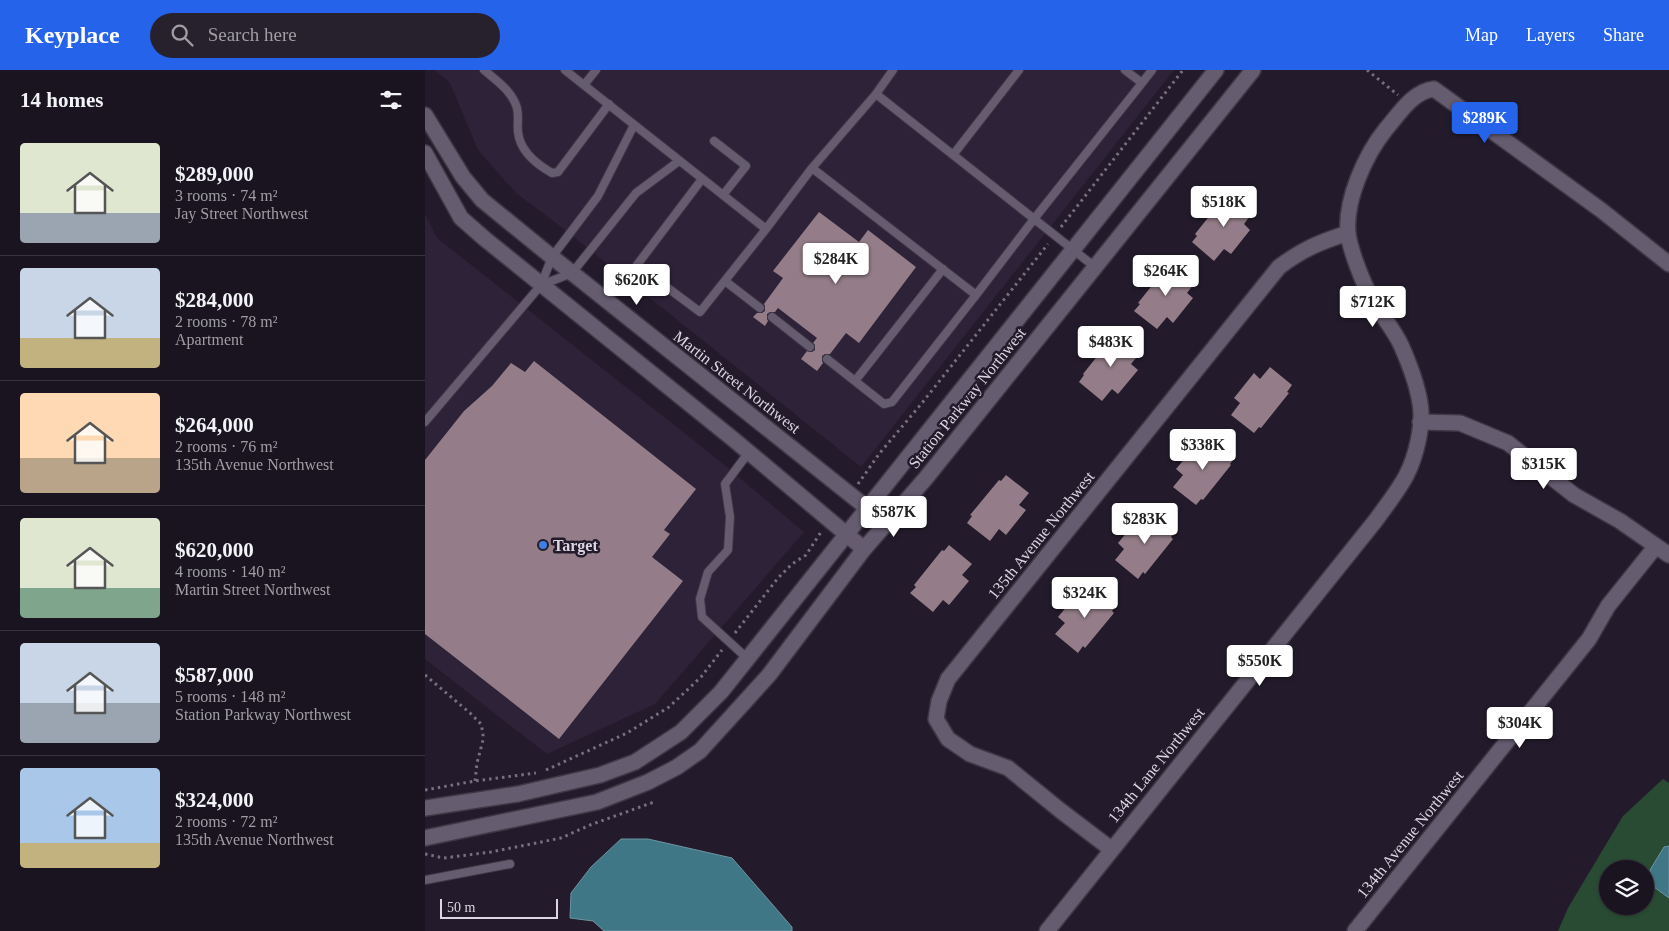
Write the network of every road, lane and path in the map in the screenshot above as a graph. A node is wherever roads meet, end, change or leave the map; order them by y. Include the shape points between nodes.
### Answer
1 (484, 70) edge
2 (565, 70) edge
3 (596, 70) edge
4 (893, 70) edge
5 (1019, 70) edge
6 (1125, 70) edge
7 (1152, 70) edge
8 (1183, 70) edge
9 (1216, 70) edge
10 (1253, 70) edge
11 (1367, 70) edge
12 (1142, 83) junction
13 (584, 85) junction
14 (876, 94) junction
15 (1408, 102) junction
16 (609, 104) junction
17 (425, 114) edge
18 (634, 125) junction
19 (714, 141) dead end
20 (425, 153) edge
21 (953, 155) junction
22 (679, 161) junction
23 (812, 168) junction
24 (702, 179) junction
25 (723, 195) junction
26 (1034, 219) junction
27 (766, 229) junction
28 (1348, 233) junction
29 (1054, 235) junction
30 (1074, 250) junction
31 (1666, 256) edge
32 (551, 257) junction
33 (1095, 267) junction
34 (943, 269) junction
35 (572, 273) junction
36 (725, 281) junction
37 (541, 286) junction
38 (977, 295) junction
39 (760, 308) dead end
40 (772, 317) dead end
41 (810, 346) dead end
42 (827, 359) dead end
43 (855, 381) junction
44 (425, 422) edge
45 (1420, 422) junction
46 (749, 452) junction
47 (851, 495) junction
48 (868, 508) junction
49 (830, 522) junction
50 (887, 523) junction
51 (847, 534) junction
52 (1656, 546) junction
53 (864, 549) junction
54 (1669, 556) edge
55 (729, 641) junction
56 (748, 659) junction
57 (769, 675) junction
58 (425, 676) edge
59 (475, 780) junction
60 (425, 790) edge
61 (654, 802) dead end
62 (425, 808) edge
63 (425, 838) edge
64 (1111, 849) junction
65 (425, 854) edge
66 (510, 864) dead end
67 (425, 880) edge
68 (1047, 931) edge
69 (1355, 931) edge

1 - 16 lane via 506,88 517,108 518,135 527,154 552,173 558,172
2 - 13 lane
3 - 13 lane
4 - 14 lane
5 - 21 lane
6 - 12 lane
7 - 12 lane
8 - 29 path
9 - 30 street, Station Parkway Northwest
10 - 33 street, Station Parkway Northwest
11 - 15 path
12 - 26 lane
13 - 16 lane
14 - 21 lane
14 - 23 lane
15 - 28 street, 134th Lane Northwest via 1380,136 1363,166 1351,199
15 - 31 street via 1434,89
16 - 18 lane
17 - 32 street, Martin Street Northwest via 463,177 482,200
18 - 22 lane
18 - 32 lane via 598,196
19 - 25 lane via 746,166
20 - 37 street via 461,218
21 - 26 lane
22 - 24 lane
22 - 35 lane via 636,193
23 - 27 lane
23 - 34 lane
24 - 25 lane
24 - 36 lane via 637,265 700,312
25 - 27 lane
26 - 29 lane
26 - 38 lane
27 - 36 lane
28 - 45 street, 134th Lane Northwest via 1370,296 1401,345 1421,404
28 - 64 street, 135th Avenue Northwest via 1315,244 1279,267 948,679 939,701 936,719 948,739 970,754 1008,768
29 - 30 lane
29 - 47 path via 879,454
30 - 33 lane
30 - 48 street, Station Parkway Northwest
32 - 35 street, Martin Street Northwest
32 - 37 lane
33 - 50 street, Station Parkway Northwest
34 - 38 lane
34 - 43 lane
35 - 37 lane
35 - 47 street, Martin Street Northwest
36 - 39 lane
37 - 44 lane
37 - 46 street
38 - 43 lane via 893,402 884,404
40 - 41 lane
42 - 43 lane
45 - 52 street via 1460,423 1508,443 1574,495
45 - 64 street, 134th Lane Northwest via 1420,435 1406,476 1376,520
46 - 49 street
46 - 55 lane via 725,484 730,518 728,550 709,572 700,599 702,617
47 - 48 street, Martin Street Northwest
48 - 50 street, Martin Street Northwest
48 - 51 street, Station Parkway Northwest
49 - 51 street
49 - 55 path via 806,555 791,564 778,578
50 - 53 street, Station Parkway Northwest
51 - 53 street
51 - 56 street, Station Parkway Northwest
52 - 54 street
52 - 69 street, 134th Avenue Northwest via 1608,606 1589,639
53 - 57 street, Station Parkway Northwest
55 - 56 lane
55 - 59 path via 701,676 669,707 627,733 544,772
56 - 57 street
56 - 62 street, Station Parkway Northwest via 681,732 635,762 600,775 518,794
57 - 63 street, Station Parkway Northwest via 700,751 648,782 597,802
58 - 59 path via 481,724 483,740
59 - 60 path
61 - 65 path via 561,838 444,858
64 - 68 street, 134th Lane Northwest
66 - 67 lane

